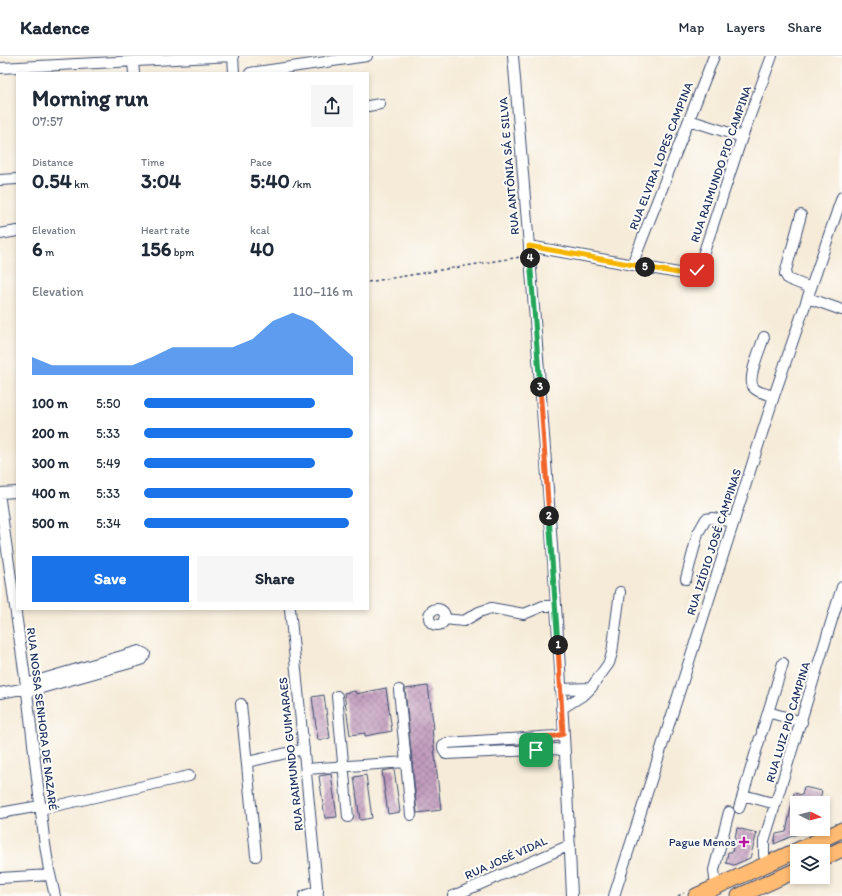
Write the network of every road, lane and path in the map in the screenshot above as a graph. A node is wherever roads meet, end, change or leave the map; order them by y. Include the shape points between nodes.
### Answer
1 (233, 56) edge
2 (367, 56) edge
3 (513, 56) edge
4 (714, 56) edge
5 (772, 56) edge
6 (160, 58) edge
7 (86, 60) edge
8 (133, 62) junction
9 (0, 68) edge
10 (41, 69) edge
11 (134, 72) edge
12 (234, 72) edge
13 (257, 72) edge
14 (380, 104) dead end
15 (369, 106) edge
16 (689, 120) junction
17 (742, 137) junction
18 (16, 179) edge
19 (0, 180) edge
20 (842, 197) edge
21 (801, 214) dead end
22 (16, 231) edge
23 (0, 234) edge
24 (530, 251) junction
25 (632, 265) junction
26 (369, 282) edge
27 (810, 293) junction
28 (842, 310) edge
29 (764, 337) dead end
30 (774, 396) junction
31 (16, 492) edge
32 (0, 493) edge
33 (0, 500) edge
34 (1, 517) edge
35 (734, 522) junction
36 (686, 579) dead end
37 (842, 587) edge
38 (15, 590) edge
39 (620, 592) dead end
40 (556, 606) junction
41 (17, 610) edge
42 (290, 610) edge
43 (444, 619) dead end
44 (128, 659) dead end
45 (783, 663) dead end
46 (27, 688) junction
47 (590, 688) junction
48 (560, 689) junction
49 (399, 690) dead end
50 (0, 693) edge
51 (337, 696) dead end
52 (241, 704) dead end
53 (561, 709) junction
54 (768, 712) junction
55 (802, 722) junction
56 (563, 734) junction
57 (535, 737) junction
58 (489, 740) junction
59 (304, 749) junction
60 (536, 750) junction
61 (564, 751) junction
62 (489, 752) junction
63 (247, 762) junction
64 (406, 762) junction
65 (343, 767) junction
66 (306, 769) junction
67 (189, 776) dead end
68 (743, 795) junction
69 (776, 804) junction
70 (40, 808) junction
71 (739, 808) dead end
72 (728, 812) dead end
73 (0, 813) edge
74 (411, 815) dead end
75 (348, 817) dead end
76 (842, 830) edge
77 (570, 845) junction
78 (842, 849) edge
79 (830, 855) edge
80 (256, 856) dead end
81 (767, 864) junction
82 (790, 873) edge
83 (49, 874) junction
84 (0, 878) edge
85 (716, 886) junction
86 (318, 893) edge
87 (51, 896) edge
88 (55, 896) edge
89 (304, 896) edge
90 (453, 896) edge
91 (572, 896) edge
92 (614, 896) edge
93 (696, 896) edge
94 (739, 896) edge

1 - 6 street
1 - 12 street
2 - 13 street
3 - 24 street, RUA ANTÔNIA SÁ E SILVA
4 - 16 street, RUA ELVIRA LOPES CAMPINA
5 - 17 street, RUA RAIMUNDO PIO CAMPINA
6 - 8 street
7 - 8 street
7 - 10 street
8 - 11 street
9 - 10 street
14 - 15 street
16 - 17 street
16 - 25 street, RUA ELVIRA LOPES CAMPINA
17 - 25 street, RUA RAIMUNDO PIO CAMPINA via 699,267 694,274
18 - 19 street
20 - 27 street, RUA IZÍDIO JOSÉ CAMPINAS
21 - 27 street via 785,274 788,279
22 - 23 street
24 - 25 street
24 - 26 path
24 - 40 street, RUA ANTÔNIA SÁ E SILVA
27 - 28 street
27 - 30 street, RUA IZÍDIO JOSÉ CAMPINAS
29 - 30 street via 752,374 752,384 756,390
30 - 35 street, RUA IZÍDIO JOSÉ CAMPINAS
31 - 32 street
33 - 34 street, RUA NOSSA SENHORA DE NAZARÉ
34 - 38 street, RUA NOSSA SENHORA DE NAZARÉ
35 - 36 street via 706,519 698,533
35 - 92 street, RUA IZÍDIO JOSÉ CAMPINAS
37 - 55 street, RUA LUIZ PIO CAMPINA
39 - 47 street via 609,663
40 - 43 street via 543,606 524,614 491,608 464,621
40 - 48 street, RUA ANTÔNIA SÁ E SILVA
41 - 46 street, RUA NOSSA SENHORA DE NAZARÉ
42 - 59 street, RUA RAIMUNDO GUIMARAES
44 - 46 street
45 - 54 street
46 - 50 street
46 - 70 street, RUA NOSSA SENHORA DE NAZARÉ
47 - 48 street
47 - 53 street
48 - 53 street, RUA ANTÔNIA SÁ E SILVA
49 - 64 street
51 - 65 street
52 - 63 street
53 - 56 street, RUA ANTÔNIA SÁ E SILVA
54 - 55 street
54 - 68 street
55 - 69 street, RUA LUIZ PIO CAMPINA
56 - 57 street
56 - 61 street, RUA ANTÔNIA SÁ E SILVA
57 - 58 street
57 - 60 street
58 - 62 street
58 - 62 street via 443,745 446,754
59 - 63 street
59 - 66 street, RUA RAIMUNDO GUIMARAES
60 - 61 street
60 - 62 street
61 - 77 street, RUA ANTÔNIA SÁ E SILVA
63 - 80 street
64 - 65 street
64 - 74 street
65 - 66 street
65 - 75 street
66 - 86 street, RUA RAIMUNDO GUIMARAES
67 - 70 street
68 - 69 street
68 - 71 street
69 - 81 street, RUA LUIZ PIO CAMPINA via 764,841
70 - 73 street
70 - 83 street, RUA NOSSA SENHORA DE NAZARÉ
72 - 85 street via 714,870
76 - 81 highway
77 - 90 street, RUA JOSÉ VIDAL
77 - 91 street, RUA ANTÔNIA SÁ E SILVA
78 - 79 highway
81 - 85 highway
82 - 94 highway
83 - 84 street
83 - 87 street, RUA NOSSA SENHORA DE NAZARÉ
83 - 88 street, RUA NOSSA SENHORA DE NAZARÉ
85 - 93 highway
86 - 89 street

